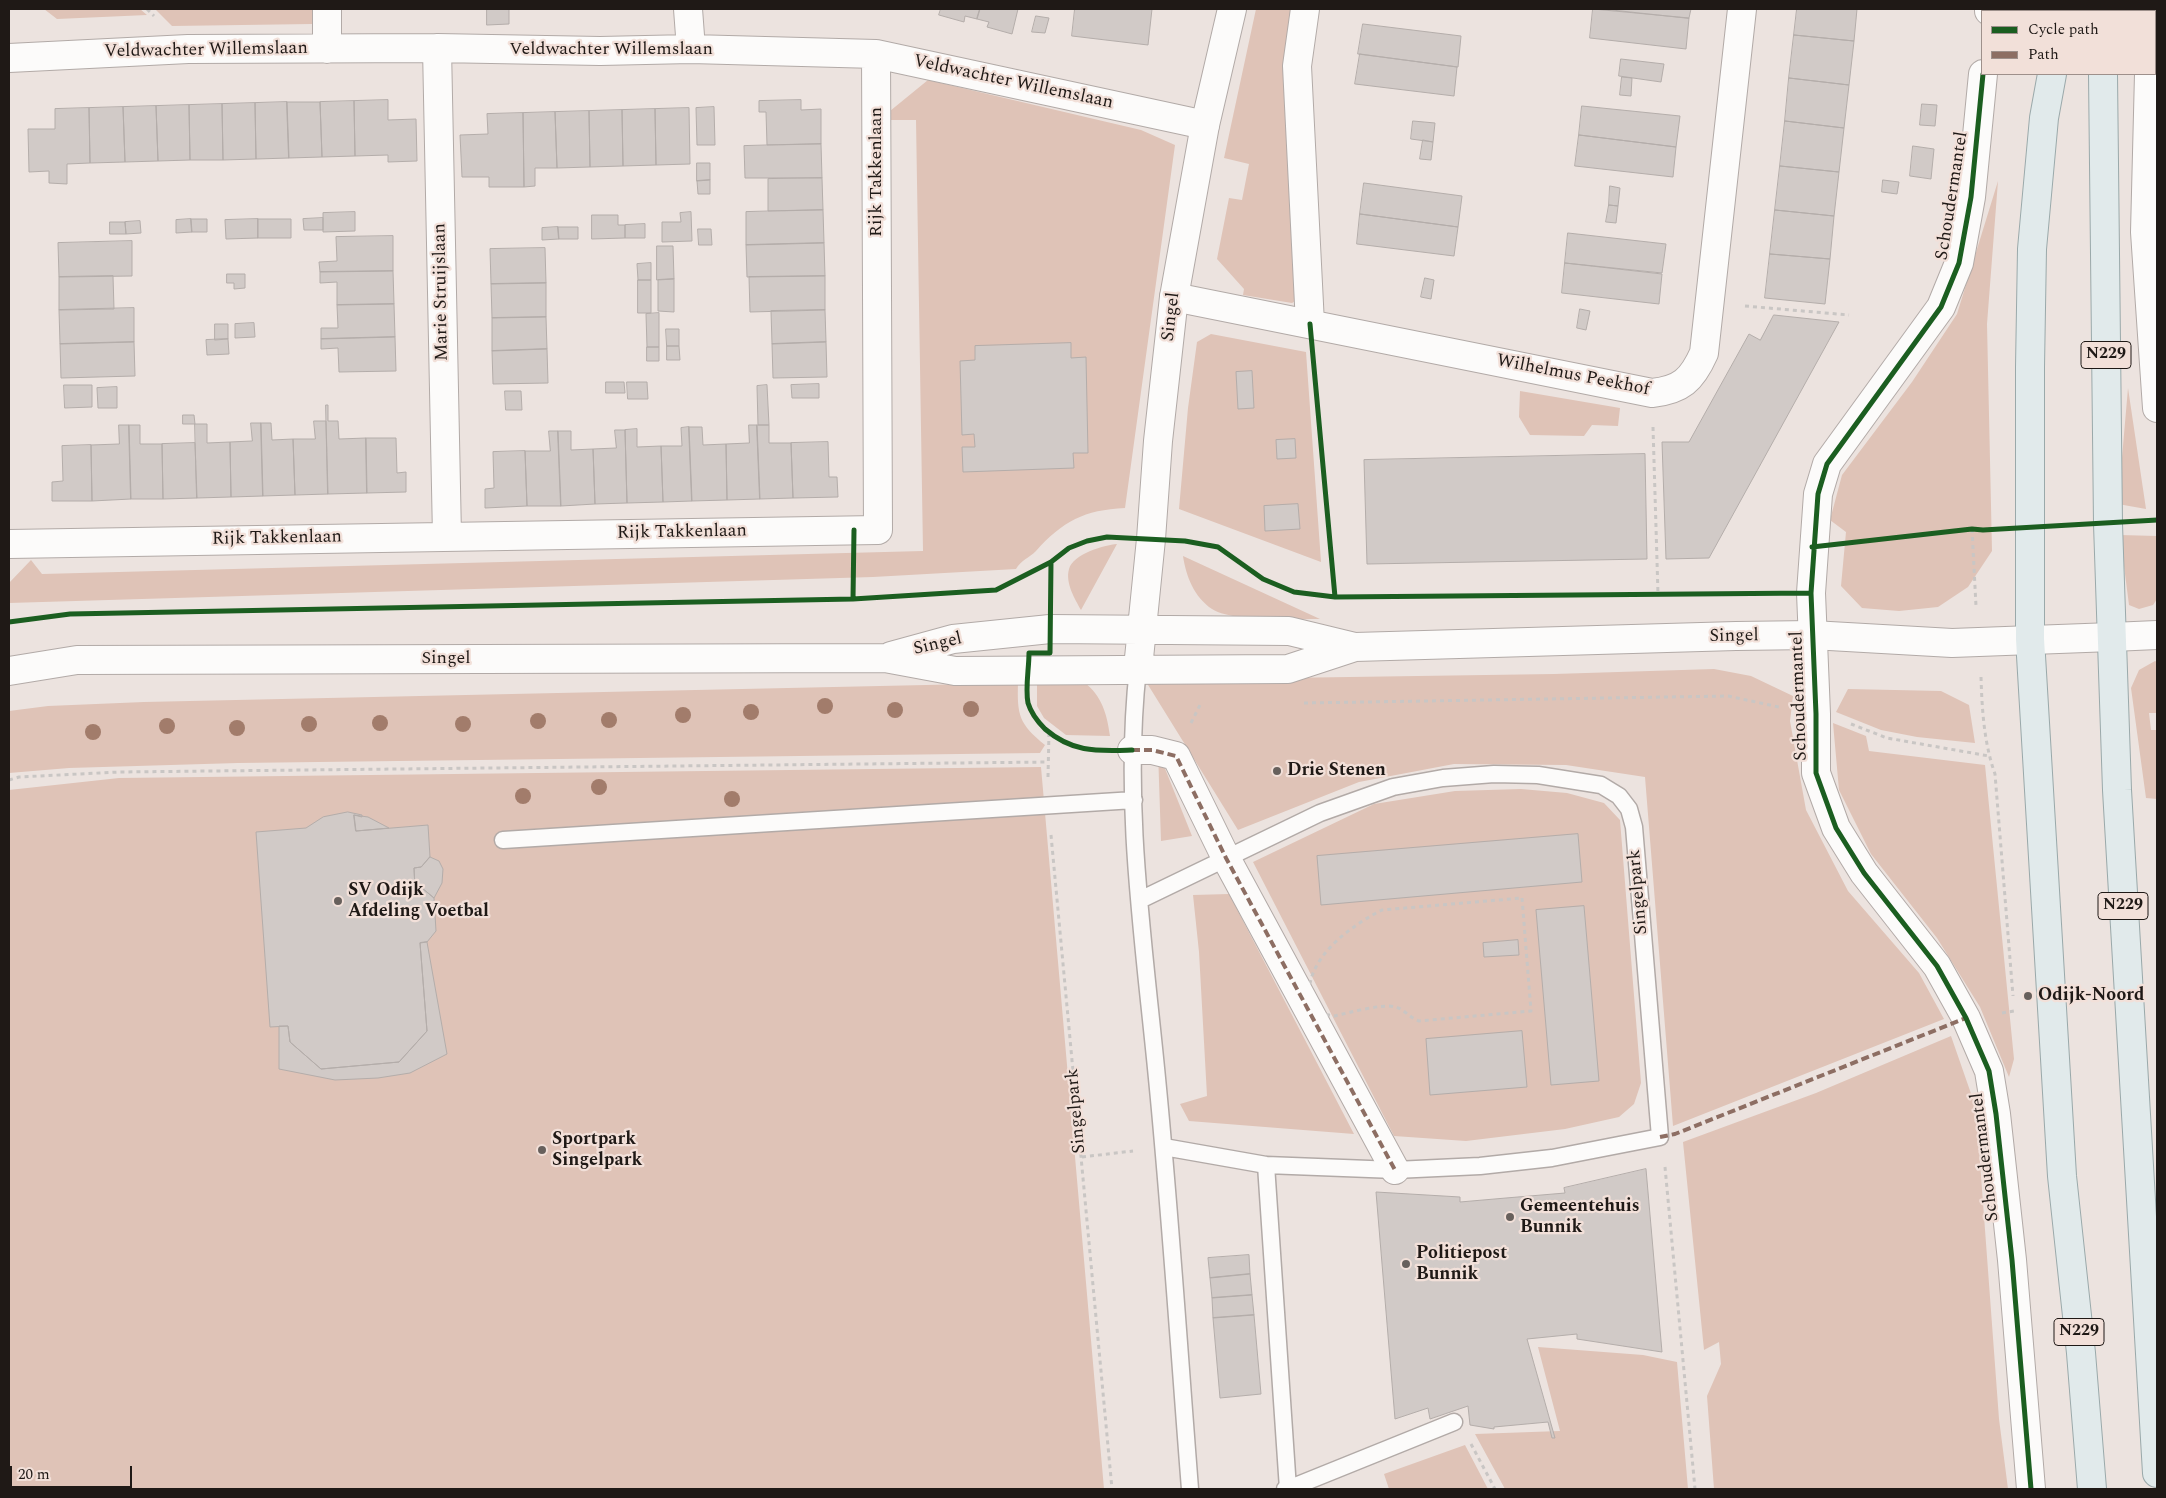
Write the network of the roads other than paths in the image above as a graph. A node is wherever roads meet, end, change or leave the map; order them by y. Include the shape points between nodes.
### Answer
1 (328, 9) edge
2 (688, 9) edge
3 (1232, 9) edge
4 (1305, 9) edge
5 (1742, 9) edge
6 (438, 48) junction
7 (327, 49) junction
8 (691, 50) junction
9 (876, 54) junction
10 (9, 58) edge
11 (1983, 75) edge
12 (2052, 75) edge
13 (2103, 75) edge
14 (2149, 75) edge
15 (1205, 125) junction
16 (1174, 297) junction
17 (1310, 324) junction
18 (2157, 408) edge
19 (446, 536) junction
20 (9, 544) edge
21 (1142, 630) junction
22 (1812, 635) junction
23 (2157, 635) edge
24 (2112, 636) junction
25 (2030, 639) junction
26 (1355, 648) junction
27 (885, 658) junction
28 (1138, 668) junction
29 (9, 671) edge
30 (1132, 750) junction
31 (1134, 800) junction
32 (503, 840) dead end
33 (1226, 858) junction
34 (1140, 900) junction
35 (1164, 1147) junction
36 (1266, 1165) junction
37 (1395, 1170) junction
38 (1454, 1422) road end
39 (2157, 1473) edge
40 (1190, 1489) edge
41 (1286, 1489) edge
42 (2031, 1489) edge
43 (2092, 1489) edge

1 - 7 street
2 - 8 street
3 - 15 street, Singel
4 - 17 street via 1297,66
5 - 17 street, Wilhelmus Peekhof via 1704,353 1696,371 1684,383 1669,391 1652,393
6 - 7 street, Veldwachter Willemslaan
6 - 8 street, Veldwachter Willemslaan
6 - 19 street, Marie Struijslaan
7 - 10 street, Veldwachter Willemslaan via 188,49
8 - 9 street, Veldwachter Willemslaan
9 - 15 street, Veldwachter Willemslaan
9 - 19 street, Rijk Takkenlaan via 878,530
11 - 22 street, Schoudermantel via 1970,197 1958,263 1941,307 1827,464 1818,494 1812,547
12 - 25 main road, N229 via 2044,118 2032,249
13 - 24 main road, N229
14 - 18 street via 2145,232
15 - 16 street, Singel
16 - 17 street, Wilhelmus Peekhof
16 - 21 street, Singel
19 - 20 street, Rijk Takkenlaan
21 - 26 street, Singel via 1289,631
21 - 27 street, Singel via 1018,631 953,639
21 - 28 street, Singel
22 - 25 street, Singel via 1952,643
22 - 26 street, Singel
22 - 42 street, Schoudermantel via 1816,773 1836,828 1864,873 1937,966 1966,1018 1989,1071 2012,1260
23 - 24 street
24 - 25 street, Singel
24 - 39 main road, N229 via 2116,790
25 - 43 main road, N229 via 2062,1176
26 - 28 street, Singel via 1288,669
27 - 28 street, Singel via 955,671
27 - 29 street, Singel via 77,660
28 - 30 lane
30 - 31 lane
30 - 33 street via 1152,750 1176,756
31 - 32 lane
31 - 34 lane
33 - 34 lane, Singelpark
33 - 37 street
33 - 37 lane, Singelpark via 1320,813 1393,787 1443,778 1538,775 1601,785 1619,796 1629,809 1634,827 1660,1137 1552,1158
34 - 35 lane
35 - 36 lane
35 - 40 lane
36 - 37 lane
36 - 41 lane
38 - 41 lane

